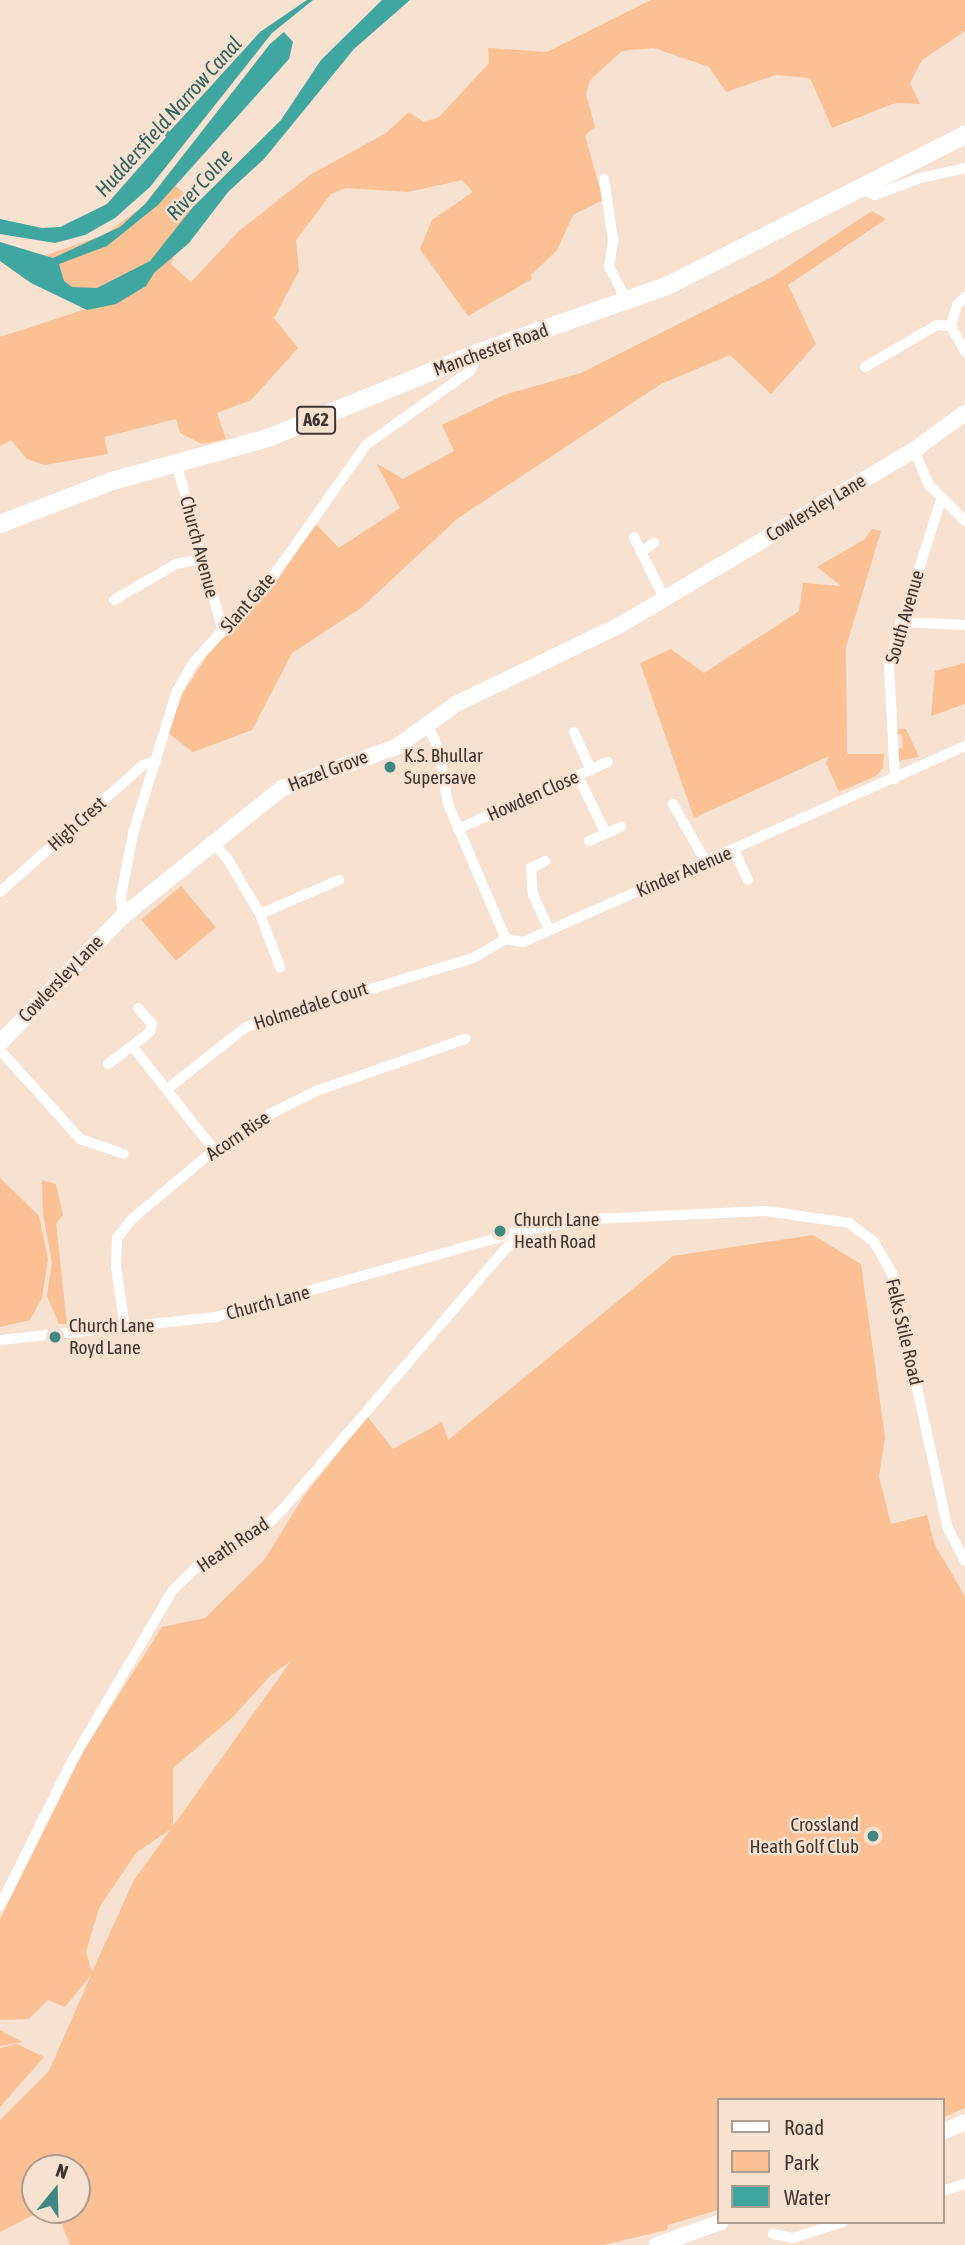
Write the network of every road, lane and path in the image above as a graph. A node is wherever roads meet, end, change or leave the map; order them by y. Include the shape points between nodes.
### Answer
1 (965, 135) edge
2 (965, 168) edge
3 (604, 179) dead end
4 (863, 190) junction
5 (965, 297) edge
6 (627, 301) junction
7 (951, 326) junction
8 (965, 351) edge
9 (480, 352) junction
10 (864, 367) dead end
11 (965, 413) edge
12 (914, 450) junction
13 (176, 461) junction
14 (941, 500) junction
15 (965, 521) edge
16 (0, 524) edge
17 (634, 537) dead end
18 (654, 543) dead end
19 (641, 552) junction
20 (202, 559) junction
21 (664, 598) junction
22 (114, 600) dead end
23 (900, 622) junction
24 (965, 625) edge
25 (223, 632) junction
26 (427, 725) junction
27 (574, 732) dead end
28 (965, 746) edge
29 (156, 761) junction
30 (608, 762) dead end
31 (591, 770) junction
32 (578, 776) junction
33 (895, 779) junction
34 (673, 804) dead end
35 (621, 827) dead end
36 (458, 829) junction
37 (606, 834) junction
38 (211, 841) junction
39 (589, 841) dead end
40 (734, 850) junction
41 (545, 861) dead end
42 (706, 862) junction
43 (339, 880) dead end
44 (748, 880) dead end
45 (0, 892) edge
46 (260, 914) junction
47 (123, 916) junction
48 (550, 930) junction
49 (506, 939) junction
50 (473, 958) joint
51 (280, 967) dead end
52 (138, 1008) dead end
53 (465, 1039) dead end
54 (0, 1043) edge
55 (132, 1047) junction
56 (0, 1050) edge
57 (108, 1064) dead end
58 (167, 1089) junction
59 (214, 1150) junction
60 (124, 1154) dead end
61 (529, 1229) junction
62 (125, 1327) junction
63 (0, 1340) edge
64 (965, 1562) edge
65 (0, 1906) edge
66 (965, 2122) edge
67 (944, 2131) edge
68 (965, 2184) edge
69 (944, 2190) edge
70 (716, 2224) edge
71 (837, 2224) edge
72 (773, 2234) dead end
73 (657, 2245) edge

1 - 4 main road, Manchester Road / A62
2 - 4 street via 875,195
3 - 6 street via 614,240 609,267
4 - 6 main road, Manchester Road / A62 via 717,263
5 - 7 street via 957,305
6 - 9 main road, Manchester Road / A62
7 - 8 street
7 - 10 street via 937,325
9 - 13 main road, Manchester Road / A62 via 268,438
9 - 25 street, Slant Gate via 470,370 429,396 356,456 274,575
11 - 12 street, Cowlersley Lane
12 - 14 street
12 - 21 street, Cowlersley Lane
13 - 16 main road, Manchester Road / A62 via 80,491
13 - 20 street, Church Avenue
14 - 15 street
14 - 23 street, South Avenue
17 - 19 street
18 - 19 street
19 - 21 street
20 - 22 street via 176,564
20 - 25 street, Church Avenue
21 - 26 street, Hazel Grove via 622,624 457,704
23 - 24 street
23 - 33 street, South Avenue via 889,663
25 - 29 street, Slant Gate via 193,663 177,691
26 - 36 street via 438,747
26 - 38 street, Hazel Grove via 396,747 282,788
27 - 31 street
28 - 33 street, Kinder Avenue
29 - 45 street, High Crest via 143,765
29 - 47 street, Slant Gate via 133,833 121,897
30 - 31 street, Howden Close
31 - 32 street, Howden Close
32 - 36 street, Howden Close
32 - 37 street
33 - 40 street, Kinder Avenue
34 - 42 street
35 - 37 street
36 - 49 street
37 - 39 street
38 - 46 street via 227,858
38 - 47 street, Hazel Grove
40 - 42 street, Kinder Avenue
40 - 44 street
41 - 48 street via 531,868 533,895
42 - 48 street, Kinder Avenue
43 - 46 street
46 - 51 street
47 - 54 street, Cowlersley Lane
48 - 49 street, Kinder Avenue via 523,942
49 - 50 street, Kinder Avenue
50 - 58 street, Holmedale Court via 246,1027
52 - 55 street via 152,1024 150,1032
53 - 59 street, Acorn Rise via 316,1091 270,1114 228,1148
55 - 57 street
55 - 58 street
56 - 60 street via 80,1139
58 - 59 street
59 - 62 street, Acorn Rise via 132,1219 117,1238 116,1268
61 - 62 street, Church Lane via 262,1307
61 - 64 street, Felks Stile Road via 594,1219 766,1211 849,1223 874,1242 892,1273 947,1527
61 - 65 street, Heath Road via 525,1238 507,1247 283,1509 266,1526 198,1566 172,1591 72,1760
62 - 63 street, Church Lane
66 - 67 street
68 - 69 street
70 - 73 street
71 - 72 street via 793,2238

